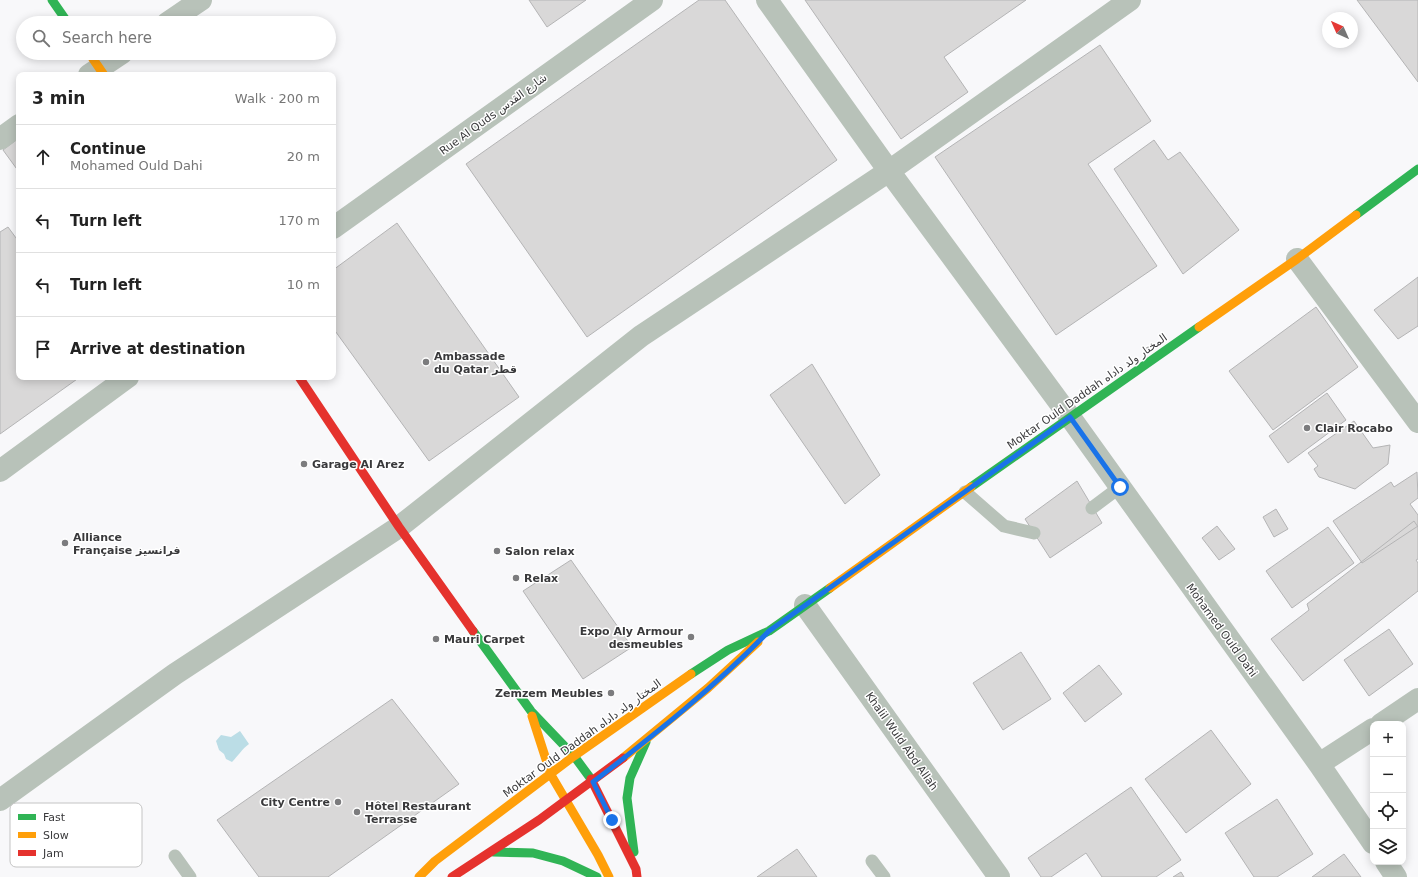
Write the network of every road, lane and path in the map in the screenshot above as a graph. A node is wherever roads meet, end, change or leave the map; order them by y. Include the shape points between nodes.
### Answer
1 (52, 0) edge
2 (201, 0) edge
3 (652, 0) edge
4 (767, 0) edge
5 (1130, 0) edge
6 (63, 16) edge
7 (177, 16) edge
8 (109, 60) edge
9 (95, 68) edge
10 (16, 127) edge
11 (0, 139) edge
12 (1418, 169) edge
13 (889, 171) junction
14 (336, 226) edge
15 (1297, 259) junction
16 (124, 380) edge
17 (301, 380) edge
18 (1070, 417) junction
19 (1418, 422) edge
20 (0, 471) edge
21 (1120, 487) junction
22 (965, 492) junction
23 (1092, 508) dead end
24 (398, 527) junction
25 (1034, 532) dead end
26 (806, 605) junction
27 (769, 631) junction
28 (1418, 699) edge
29 (531, 711) junction
30 (1385, 721) edge
31 (1370, 731) edge
32 (648, 739) junction
33 (574, 756) junction
34 (1319, 764) junction
35 (550, 775) junction
36 (593, 782) junction
37 (0, 800) edge
38 (566, 800) junction
39 (1370, 839) edge
40 (493, 852) junction
41 (175, 856) dead end
42 (872, 861) dead end
43 (1388, 865) edge
44 (636, 873) edge
45 (190, 877) edge
46 (419, 877) edge
47 (452, 877) edge
48 (597, 877) edge
49 (609, 877) edge
50 (884, 877) edge
51 (999, 877) edge
52 (1396, 877) edge

1 - 6 main road
2 - 7 street
3 - 14 street, Rue Al Quds شارع القدس
4 - 13 street, Mohamed Ould Dahi
5 - 13 street
8 - 9 street
10 - 11 street
12 - 15 main road, Moktar Ould Daddah المختار ولد داداه
13 - 18 street, Mohamed Ould Dahi
13 - 24 street via 640,336
15 - 18 main road, Moktar Ould Daddah المختار ولد داداه
15 - 19 street
16 - 20 street
17 - 24 main road
18 - 21 street, Mohamed Ould Dahi
18 - 22 main road, Moktar Ould Daddah المختار ولد داداه
21 - 23 lane
21 - 34 street, Mohamed Ould Dahi
22 - 25 lane via 1004,526
22 - 26 main road, Moktar Ould Daddah المختار ولد داداه
24 - 29 main road
24 - 37 street via 175,674
26 - 27 main road, Moktar Ould Daddah المختار ولد داداه
26 - 51 street, Khalil Wuld Abd Allah
27 - 32 main road, Moktar Ould Daddah المختار ولد داداه via 744,657
27 - 33 main road, Moktar Ould Daddah المختار ولد داداه via 728,650
28 - 30 street
29 - 33 main road
29 - 35 main road
31 - 34 street
32 - 36 main road, Moktar Ould Daddah المختار ولد داداه
32 - 44 main road via 630,778 628,798
33 - 35 main road, Moktar Ould Daddah المختار ولد داداه
33 - 36 main road
34 - 39 street, Mohamed Ould Dahi
35 - 38 main road
35 - 46 main road, Moktar Ould Daddah المختار ولد داداه via 435,862
36 - 38 main road, Moktar Ould Daddah المختار ولد داداه
36 - 44 main road
38 - 40 main road, Moktar Ould Daddah المختار ولد داداه
38 - 49 main road
40 - 47 main road, Moktar Ould Daddah المختار ولد داداه
40 - 48 main road via 533,853 563,861
41 - 45 lane
42 - 50 lane
43 - 52 street

